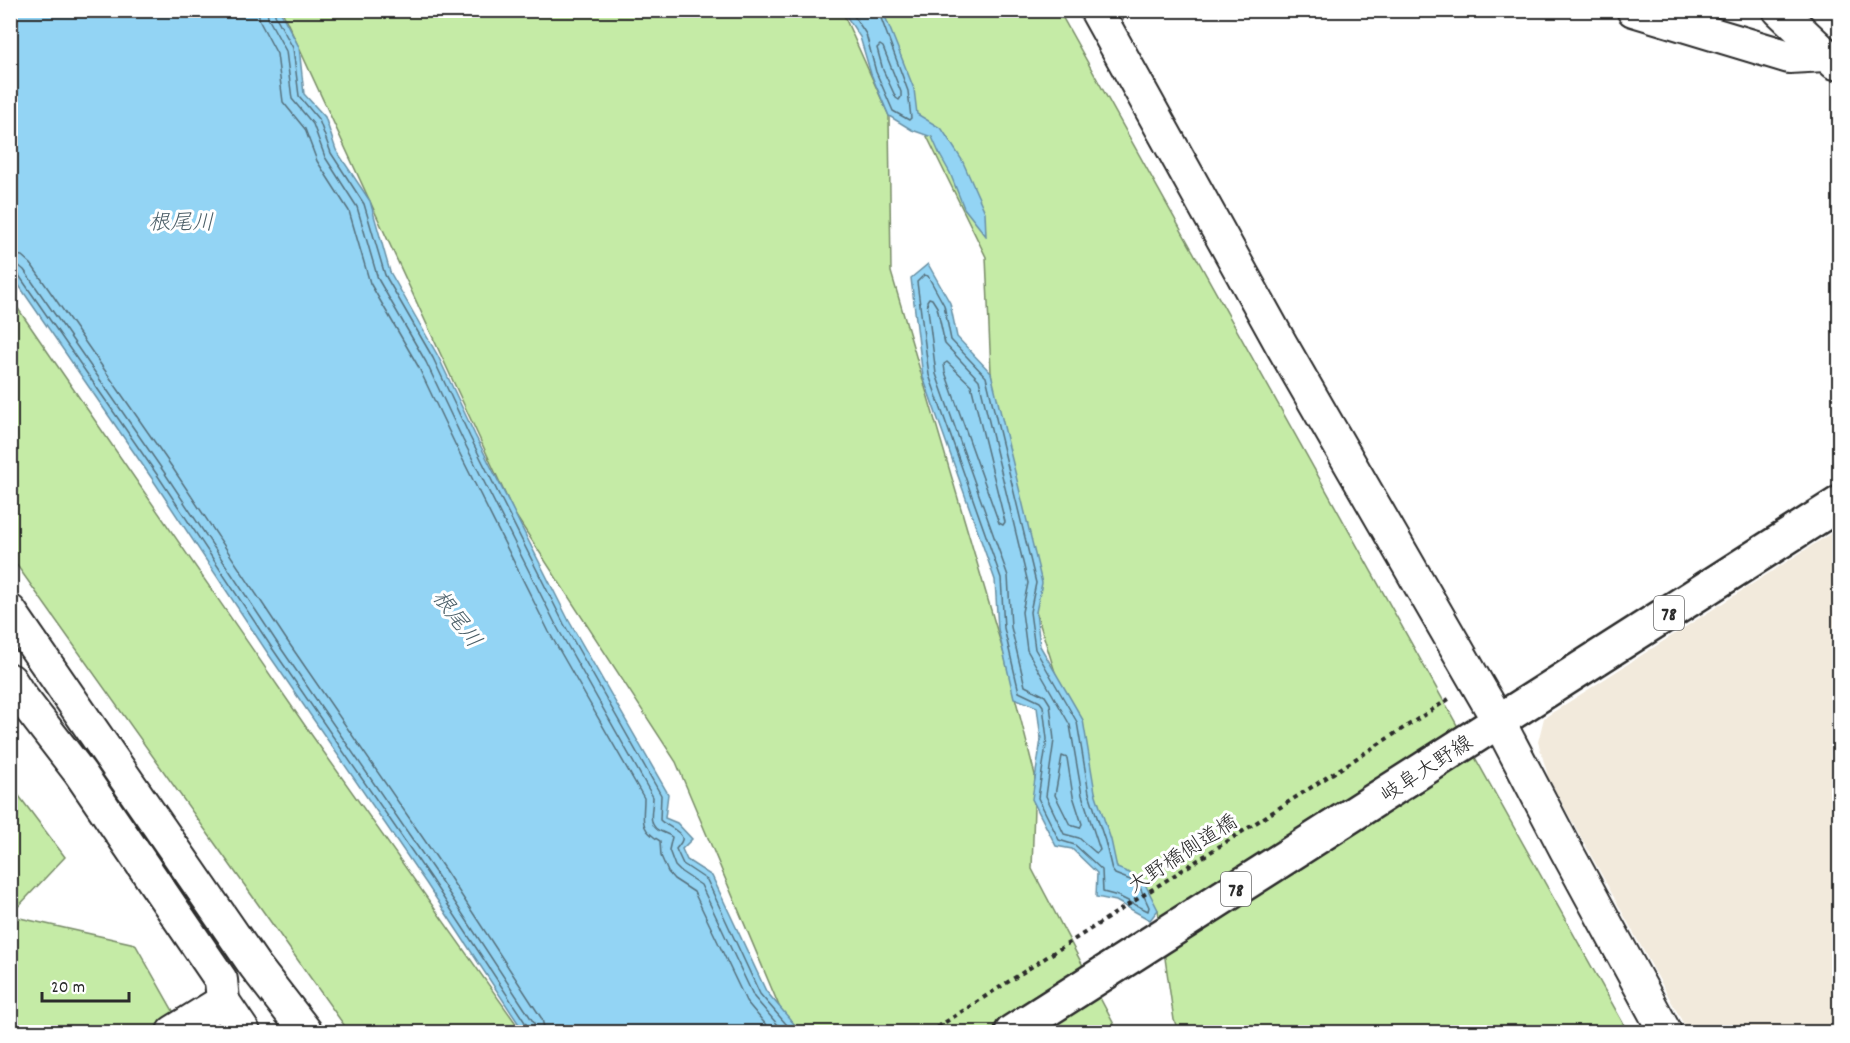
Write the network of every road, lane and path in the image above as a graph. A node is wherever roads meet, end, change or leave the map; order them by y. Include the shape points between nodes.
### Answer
1 (1096, 10) edge
2 (1633, 10) edge
3 (1779, 10) edge
4 (1832, 61) edge
5 (1839, 503) edge
6 (10, 611) edge
7 (10, 680) edge
8 (1449, 699) dead end
9 (1499, 722) junction
10 (223, 1001) junction
11 (173, 1032) edge
12 (244, 1032) edge
13 (306, 1032) edge
14 (930, 1032) edge
15 (1012, 1032) edge
16 (1665, 1032) edge

1 - 9 street via 1281,344
2 - 4 street via 1789,57
3 - 4 street
5 - 9 main road, 岐阜大野線 / 78
6 - 13 street via 255,966
7 - 10 street via 80,773 220,980
8 - 14 path, 大野橋側道橋
9 - 15 main road, 岐阜大野線 / 78
9 - 16 street
10 - 11 street
10 - 12 street

